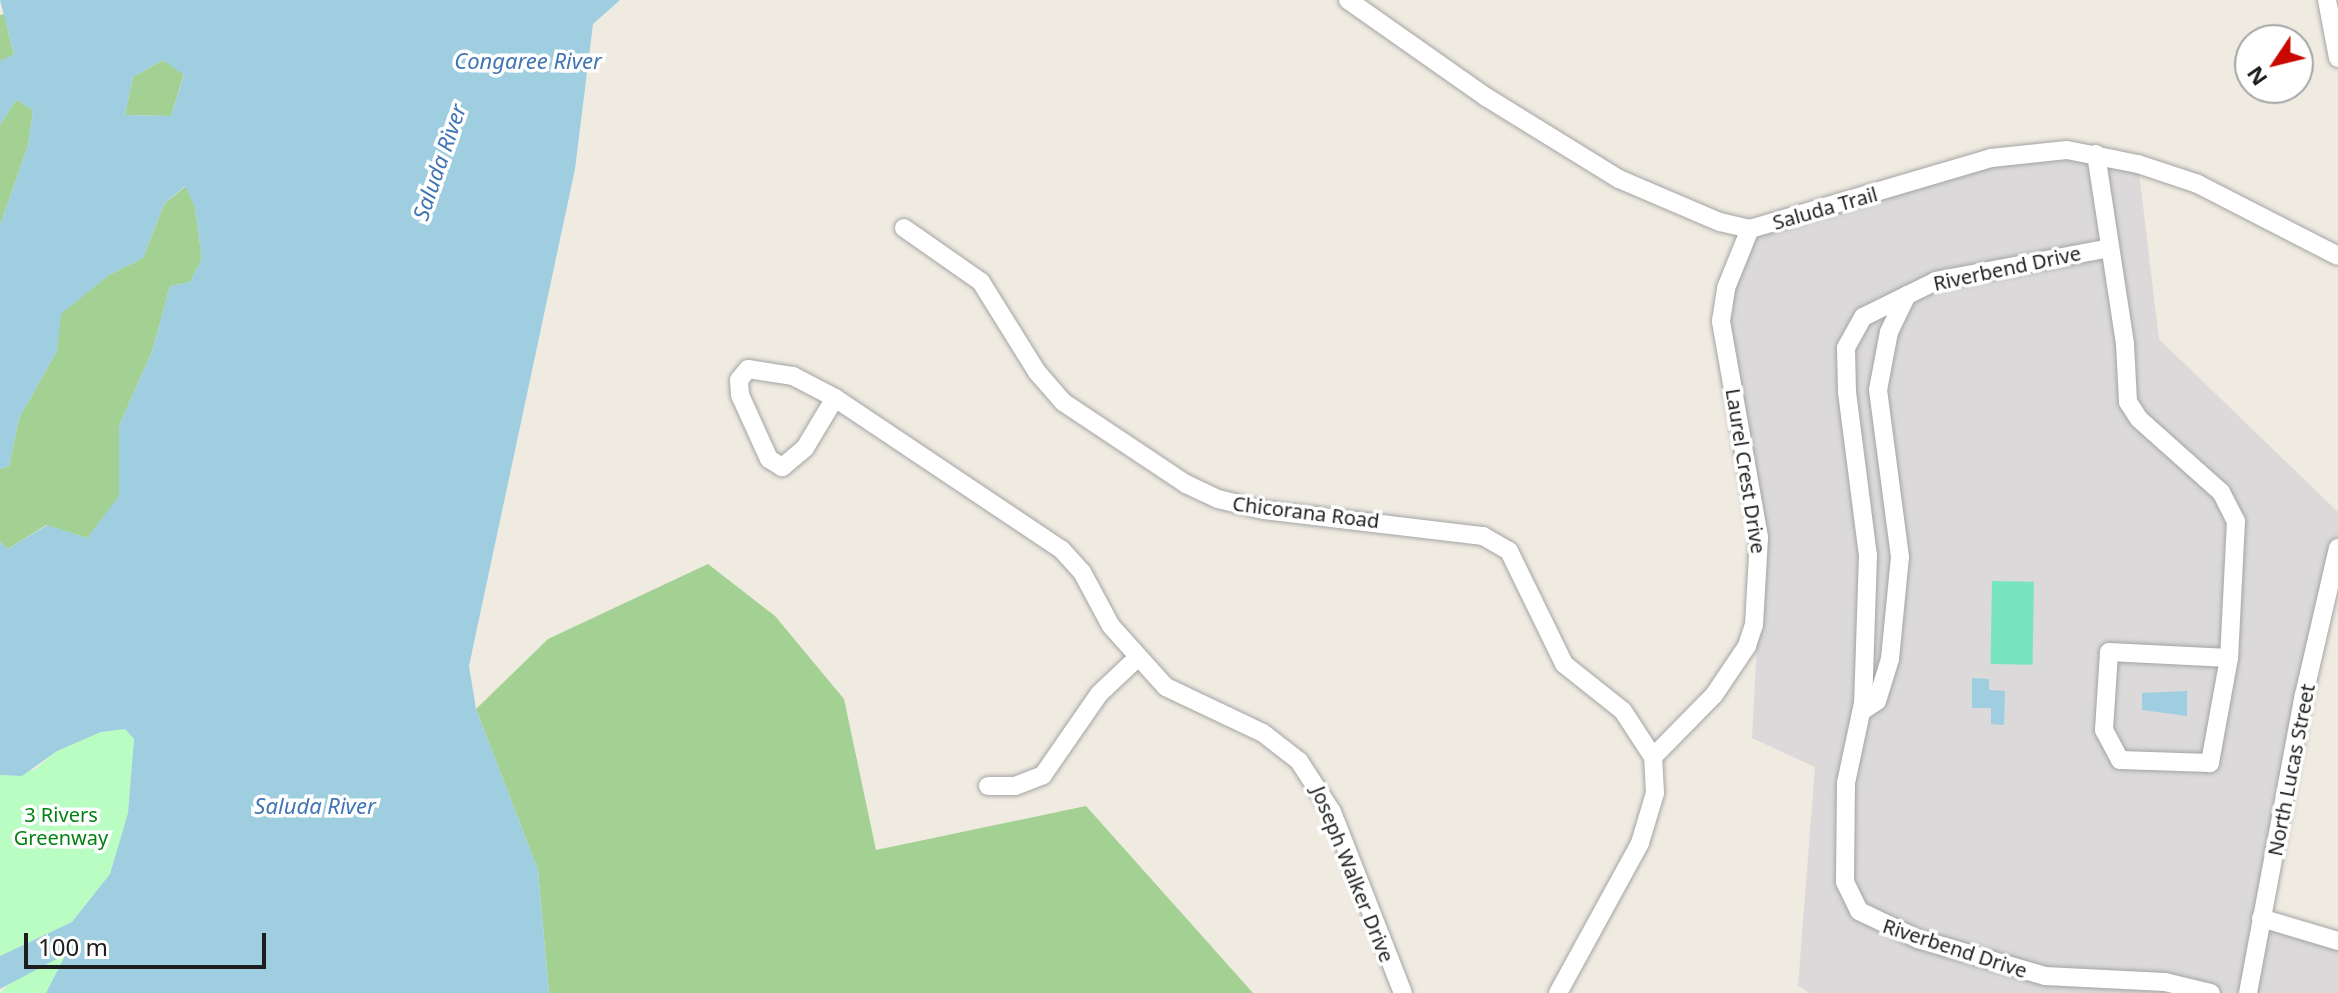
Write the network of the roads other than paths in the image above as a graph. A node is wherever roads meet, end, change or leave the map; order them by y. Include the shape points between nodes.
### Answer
1 (1348, 0) edge
2 (2327, 0) edge
3 (2338, 58) edge
4 (2096, 154) junction
5 (904, 228) dead end
6 (1750, 229) junction
7 (2110, 248) junction
8 (2338, 256) edge
9 (1907, 295) junction
10 (835, 398) junction
11 (2338, 548) edge
12 (2229, 658) junction
13 (1136, 659) junction
14 (1862, 711) junction
15 (1653, 757) junction
16 (988, 786) dead end
17 (2261, 918) junction
18 (2338, 941) edge
19 (1403, 993) edge
20 (1558, 993) edge
21 (2211, 993) edge
22 (2248, 993) edge

1 - 6 street, Saluda Trail via 1486,97 1619,179 1660,200
2 - 3 street
4 - 6 street, Saluda Trail via 2021,152
4 - 7 street, Riverbend Drive
4 - 8 street, Saluda Trail via 2212,190
5 - 15 street, Chicorana Road via 981,282 1037,372 1063,402 1186,484 1218,499 1264,510 1436,526 1483,536 1509,551 1564,664 1623,711
6 - 15 street, Laurel Crest Drive via 1726,288 1721,321 1759,537 1754,625 1747,646 1714,695
7 - 9 street, Riverbend Drive via 1936,281
7 - 12 street, Riverbend Drive via 2128,402 2139,419 2221,492 2233,513
9 - 14 street, Riverbend Drive via 1889,332 1878,390 1900,557 1890,659 1877,701
9 - 14 street, Riverbend Drive via 1863,317 1846,348 1868,555
10 - 10 street, Joseph Walker Drive via 779,371 748,369 739,380 740,395 769,459 782,467 805,448
10 - 13 street, Joseph Walker Drive via 1062,550
11 - 17 street, North Lucas Street
12 - 12 street, Riverbend Drive via 2210,763 2120,760 2104,730 2109,652
13 - 16 street via 1099,694 1043,775 1015,786
13 - 19 street, Joseph Walker Drive via 1178,696 1276,741 1309,772 1332,812
14 - 21 street, Riverbend Drive via 1848,767 1842,849 1845,882 1859,911 1886,929 2028,973 2165,982
15 - 20 street via 1655,793 1640,843
17 - 18 street
17 - 22 street, North Lucas Street

